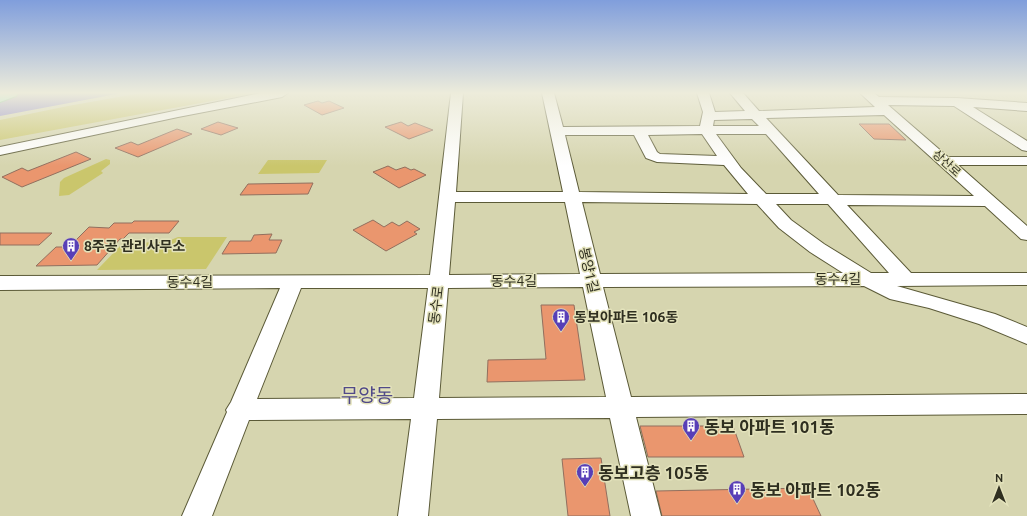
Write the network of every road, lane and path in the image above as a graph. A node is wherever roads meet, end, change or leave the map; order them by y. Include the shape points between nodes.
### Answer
1 (131, 117) edge
2 (159, 117) edge
3 (455, 117) edge
4 (554, 117) edge
5 (708, 117) edge
6 (757, 117) edge
7 (894, 117) edge
8 (980, 117) edge
9 (769, 130) junction
10 (557, 131) junction
11 (639, 131) junction
12 (706, 131) junction
13 (0, 144) edge
14 (1027, 147) edge
15 (0, 151) edge
16 (729, 161) junction
17 (945, 161) junction
18 (1027, 161) edge
19 (572, 196) junction
20 (447, 197) junction
21 (760, 199) junction
22 (832, 199) junction
23 (988, 201) junction
24 (1027, 234) edge
25 (1027, 278) edge
26 (866, 279) junction
27 (592, 280) junction
28 (906, 280) junction
29 (439, 281) junction
30 (292, 282) junction
31 (3, 285) edge
32 (1027, 336) edge
33 (1027, 404) edge
34 (621, 406) junction
35 (424, 409) junction
36 (239, 410) junction
37 (197, 516) edge
38 (413, 516) edge
39 (646, 516) edge

1 - 13 street
2 - 15 street
3 - 20 street, 동수로
4 - 10 street, 봉양1길
5 - 12 street
6 - 9 street
7 - 17 street, 상산로
8 - 14 street
9 - 12 street
9 - 22 street
10 - 11 street
10 - 19 street, 봉양1길
11 - 12 street
11 - 16 street via 651,155 657,158
12 - 16 street
16 - 21 street
17 - 18 street
17 - 23 street, 상산로
19 - 20 street
19 - 21 street
19 - 27 street, 봉양1길
20 - 29 street, 동수로
21 - 22 street
21 - 26 street via 785,224
22 - 23 street
22 - 28 street
23 - 24 street, 상산로
25 - 28 street, 동수4길
26 - 27 street, 동수4길
26 - 28 street, 동수4길
26 - 32 street via 897,294 987,319
27 - 29 street, 동수4길
27 - 34 street, 봉양1길
29 - 30 street, 동수4길
29 - 35 street, 동수로
30 - 31 street, 동수4길
30 - 36 street
33 - 34 street
34 - 35 street
34 - 39 street, 봉양1길
35 - 36 street
35 - 38 street, 동수로
36 - 37 street

